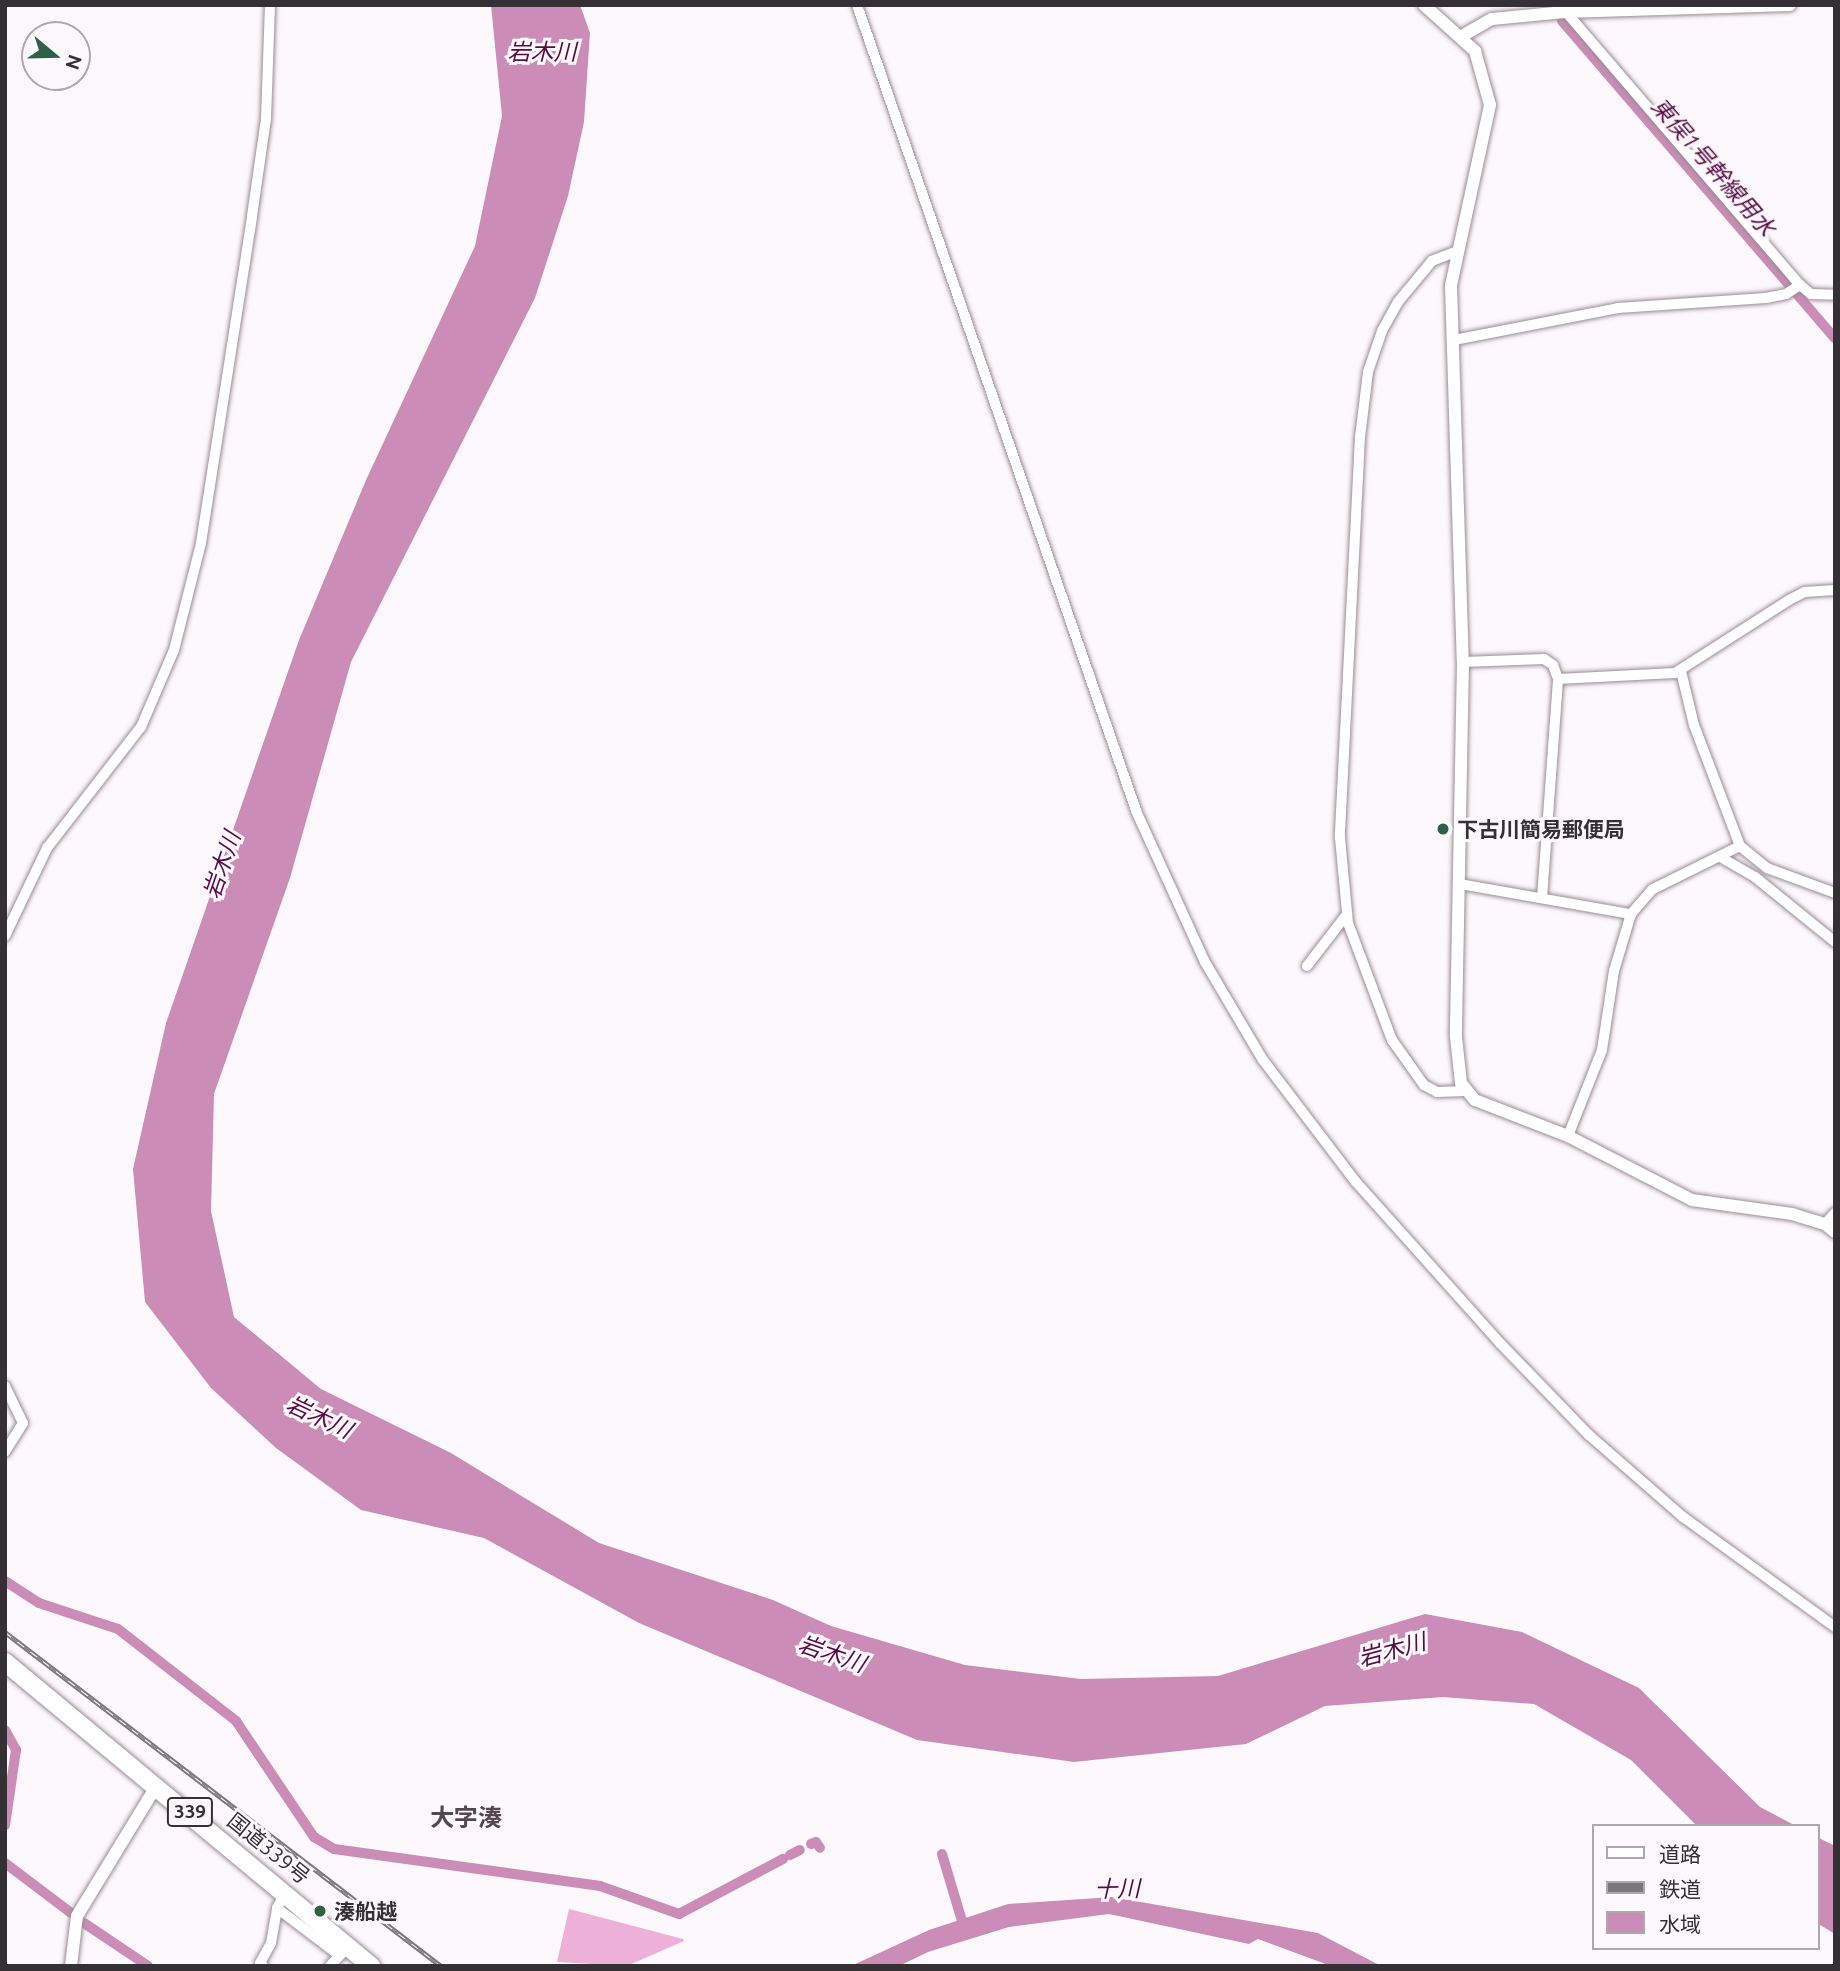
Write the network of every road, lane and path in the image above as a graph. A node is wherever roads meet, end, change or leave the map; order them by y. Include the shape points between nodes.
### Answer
1 (270, 5) edge
2 (858, 5) edge
3 (1424, 5) edge
4 (1790, 5) edge
5 (1562, 8) edge
6 (1462, 36) junction
7 (1455, 252) junction
8 (1796, 288) junction
9 (1835, 295) edge
10 (1454, 340) junction
11 (1835, 590) edge
12 (1463, 662) junction
13 (1681, 671) junction
14 (1558, 679) junction
15 (1740, 846) junction
16 (1722, 858) junction
17 (1460, 884) junction
18 (1835, 892) edge
19 (1542, 898) junction
20 (1347, 914) junction
21 (1631, 914) junction
22 (5, 936) edge
23 (1835, 942) edge
24 (1307, 966) dead end
25 (1465, 1091) junction
26 (1568, 1136) junction
27 (1835, 1213) edge
28 (1830, 1228) edge
29 (5, 1386) edge
30 (5, 1452) edge
31 (1835, 1627) edge
32 (5, 1662) edge
33 (157, 1785) junction
34 (286, 1891) junction
35 (277, 1908) junction
36 (345, 1952) junction
37 (71, 1966) edge
38 (263, 1966) edge
39 (331, 1966) edge
40 (371, 1966) edge

1 - 22 street via 266,119 252,216 201,543 174,650 141,727 47,848
2 - 31 street via 1137,813 1205,962 1263,1060 1356,1182 1501,1344 1590,1435 1683,1517
3 - 6 street
4 - 5 street
5 - 6 street via 1492,19
5 - 8 street
6 - 7 street via 1479,61 1490,105 1482,158
7 - 10 street via 1451,286
7 - 20 street via 1432,261 1398,302 1368,372 1360,437 1340,838
8 - 9 street via 1817,296
8 - 10 street via 1766,298 1618,308
10 - 12 street
11 - 13 street via 1805,592 1789,600
12 - 14 street via 1544,659 1553,665
12 - 17 street
13 - 14 street
13 - 15 street via 1698,737
14 - 19 street
15 - 16 street
15 - 18 street via 1767,868
16 - 21 street via 1653,889
16 - 23 street via 1755,877
17 - 19 street
17 - 25 street via 1457,1066
19 - 21 street
20 - 24 street
20 - 25 street via 1360,962 1402,1059 1431,1088
21 - 26 street via 1614,971 1602,1050
25 - 26 street via 1475,1100
26 - 28 street via 1692,1200 1792,1214
27 - 28 street
29 - 30 street via 23,1423
32 - 33 highway, 国道339号 / 339
33 - 34 highway, 国道339号 / 339
33 - 37 street via 77,1916
34 - 35 street
34 - 36 highway, 国道339号 / 339
35 - 36 street
35 - 38 street via 271,1943 260,1963
36 - 39 street
36 - 40 highway, 国道339号 / 339

